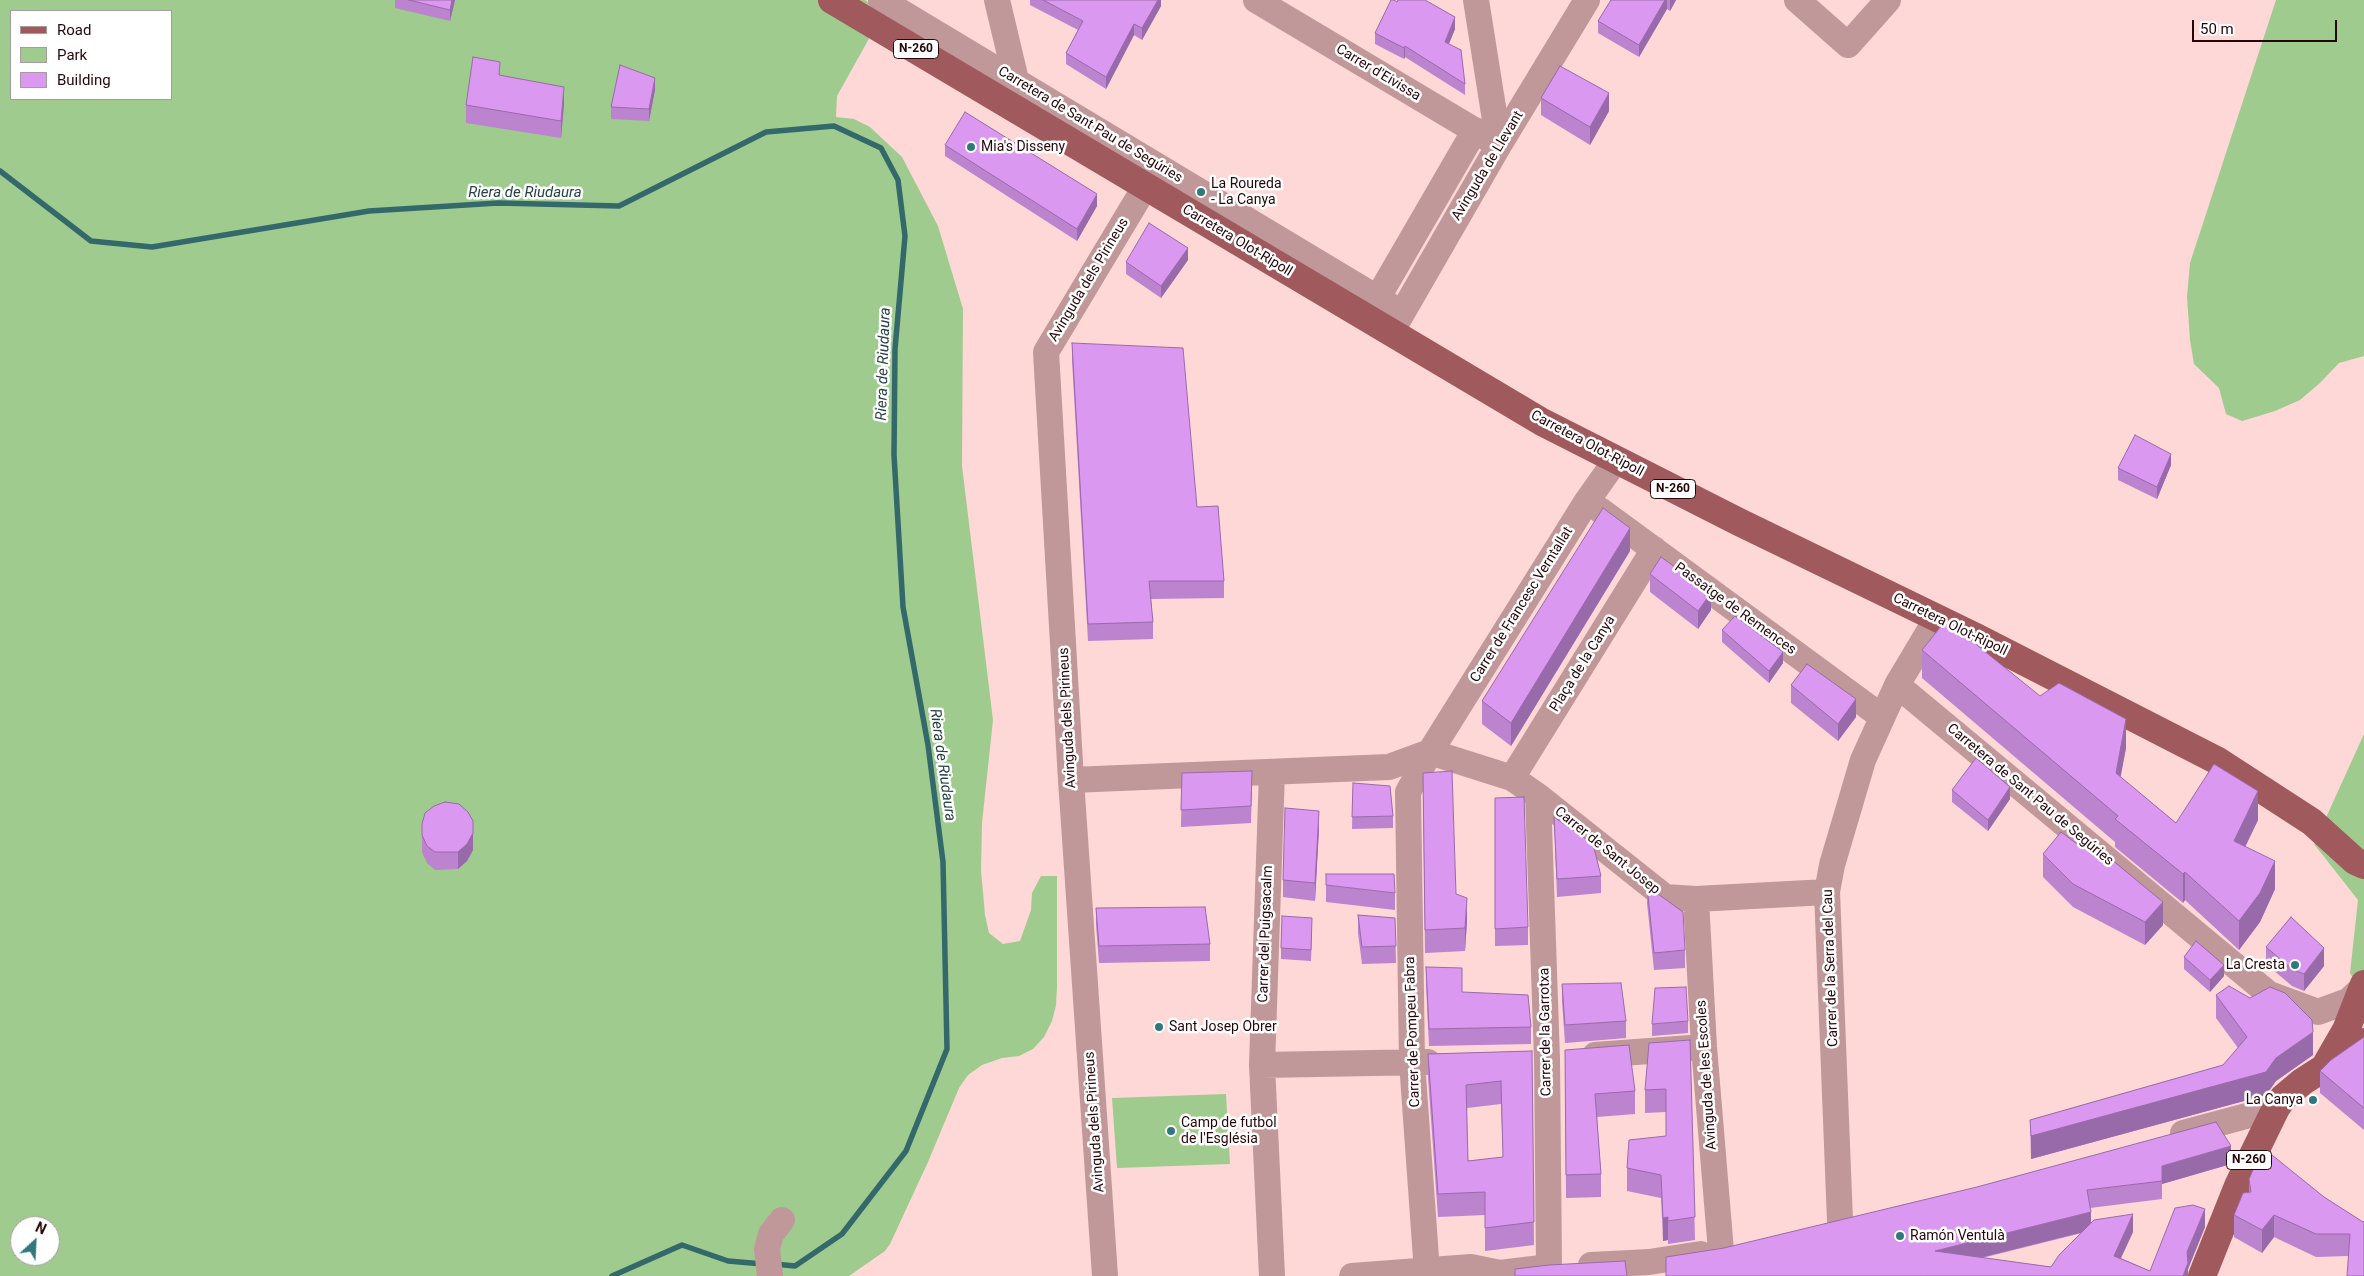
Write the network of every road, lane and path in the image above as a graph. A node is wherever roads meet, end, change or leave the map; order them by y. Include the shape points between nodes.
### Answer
1 (832, 0) edge
2 (881, 0) edge
3 (997, 0) edge
4 (1256, 0) edge
5 (1476, 0) edge
6 (1587, 0) edge
7 (1797, 0) edge
8 (1888, 0) edge
9 (1016, 80) junction
10 (1474, 130) junction
11 (1499, 146) junction
12 (1145, 186) junction
13 (1377, 299) junction
14 (1396, 323) junction
15 (1616, 460) junction
16 (1587, 501) junction
17 (1654, 549) junction
18 (1937, 618) junction
19 (1897, 685) junction
20 (1882, 717) junction
21 (1430, 752) junction
22 (1272, 772) junction
23 (1512, 778) junction
24 (1071, 780) junction
25 (1408, 792) joint
26 (1538, 796) junction
27 (2361, 870) edge
28 (1827, 892) junction
29 (1696, 899) junction
30 (2363, 986) edge
31 (2364, 1042) edge
32 (1704, 1047) junction
33 (1536, 1059) junction
34 (1456, 1061) edge
35 (1412, 1062) junction
36 (1262, 1065) junction
37 (2326, 1065) junction
38 (2276, 1108) junction
39 (2163, 1138) edge
40 (2256, 1146) junction
41 (2279, 1164) edge
42 (1868, 1214) edge
43 (782, 1220) dead end
44 (1840, 1221) junction
45 (1812, 1228) edge
46 (1749, 1244) edge
47 (1721, 1251) junction
48 (1549, 1267) junction
49 (1649, 1269) edge
50 (1425, 1274) edge
51 (1500, 1275) edge
52 (770, 1276) edge
53 (1105, 1276) edge
54 (1272, 1276) edge
55 (1352, 1276) edge
56 (2202, 1276) edge

1 - 12 main road, Carretera Olot-Ripoll / N-260
2 - 9 street, Carretera de Sant Pau de Segúries
3 - 9 street
4 - 10 street, Carrer d'Eivissa
5 - 11 street
6 - 11 street, Avinguda de Llevant
7 - 8 street via 1848,45
9 - 13 street, Carretera de Sant Pau de Segúries
10 - 11 street, Carrer d'Eivissa
10 - 13 street, Avinguda de Llevant
11 - 14 street, Avinguda de Llevant
12 - 14 main road, Carretera Olot-Ripoll / N-260
12 - 24 street, Avinguda dels Pirineus via 1046,352
13 - 14 street, Carretera de Sant Pau de Segúries
14 - 15 main road, Carretera Olot-Ripoll / N-260 via 1542,422
15 - 16 street, Carrer de Francesc Verntallat
15 - 18 main road, Carretera Olot-Ripoll / N-260
16 - 17 street, Passatge de Remences
16 - 21 street, Carrer de Francesc Verntallat
17 - 20 street, Passatge de Remences
17 - 23 street, Plaça de la Canya
18 - 19 street, Carrer de la Serra del Cau
18 - 27 main road, Carretera Olot-Ripoll / N-260 via 2218,761 2312,822
19 - 20 street, Carrer de la Serra del Cau
19 - 30 street, Carretera de Sant Pau de Segúries via 2269,994 2318,1012 2348,1001
20 - 28 street, Carrer de la Serra del Cau via 1863,760
21 - 22 street via 1389,767
21 - 23 street, Carrer de Sant Josep
21 - 25 street, Carrer de Francesc Verntallat
22 - 24 street
22 - 36 street, Carrer del Puigsacalm
23 - 26 street, Carrer de Sant Josep
24 - 53 street, Avinguda dels Pirineus
25 - 35 street, Carrer de Pompeu Fabra
26 - 29 street, Carrer de Sant Josep via 1664,897
26 - 33 street, Carrer de la Garrotxa
28 - 29 street, Carrer de Sant Josep
28 - 44 street, Carrer de la Serra del Cau
29 - 32 street, Avinguda de les Escoles
30 - 37 main road, N-260 via 2346,1030
31 - 37 main road, N-260
32 - 33 street
32 - 47 street, Avinguda de les Escoles
33 - 48 street, Carrer de la Garrotxa
34 - 35 street
35 - 36 street
35 - 50 street, Carrer de Pompeu Fabra
36 - 54 street, Carrer del Puigsacalm
37 - 38 main road, N-260 via 2292,1090
38 - 39 street
38 - 40 main road, N-260
40 - 41 street
40 - 56 main road, N-260
42 - 44 street
43 - 52 street via 767,1249
44 - 45 street
46 - 47 street
47 - 49 street
48 - 49 street
48 - 51 street
50 - 51 street via 1471,1268
50 - 55 street

